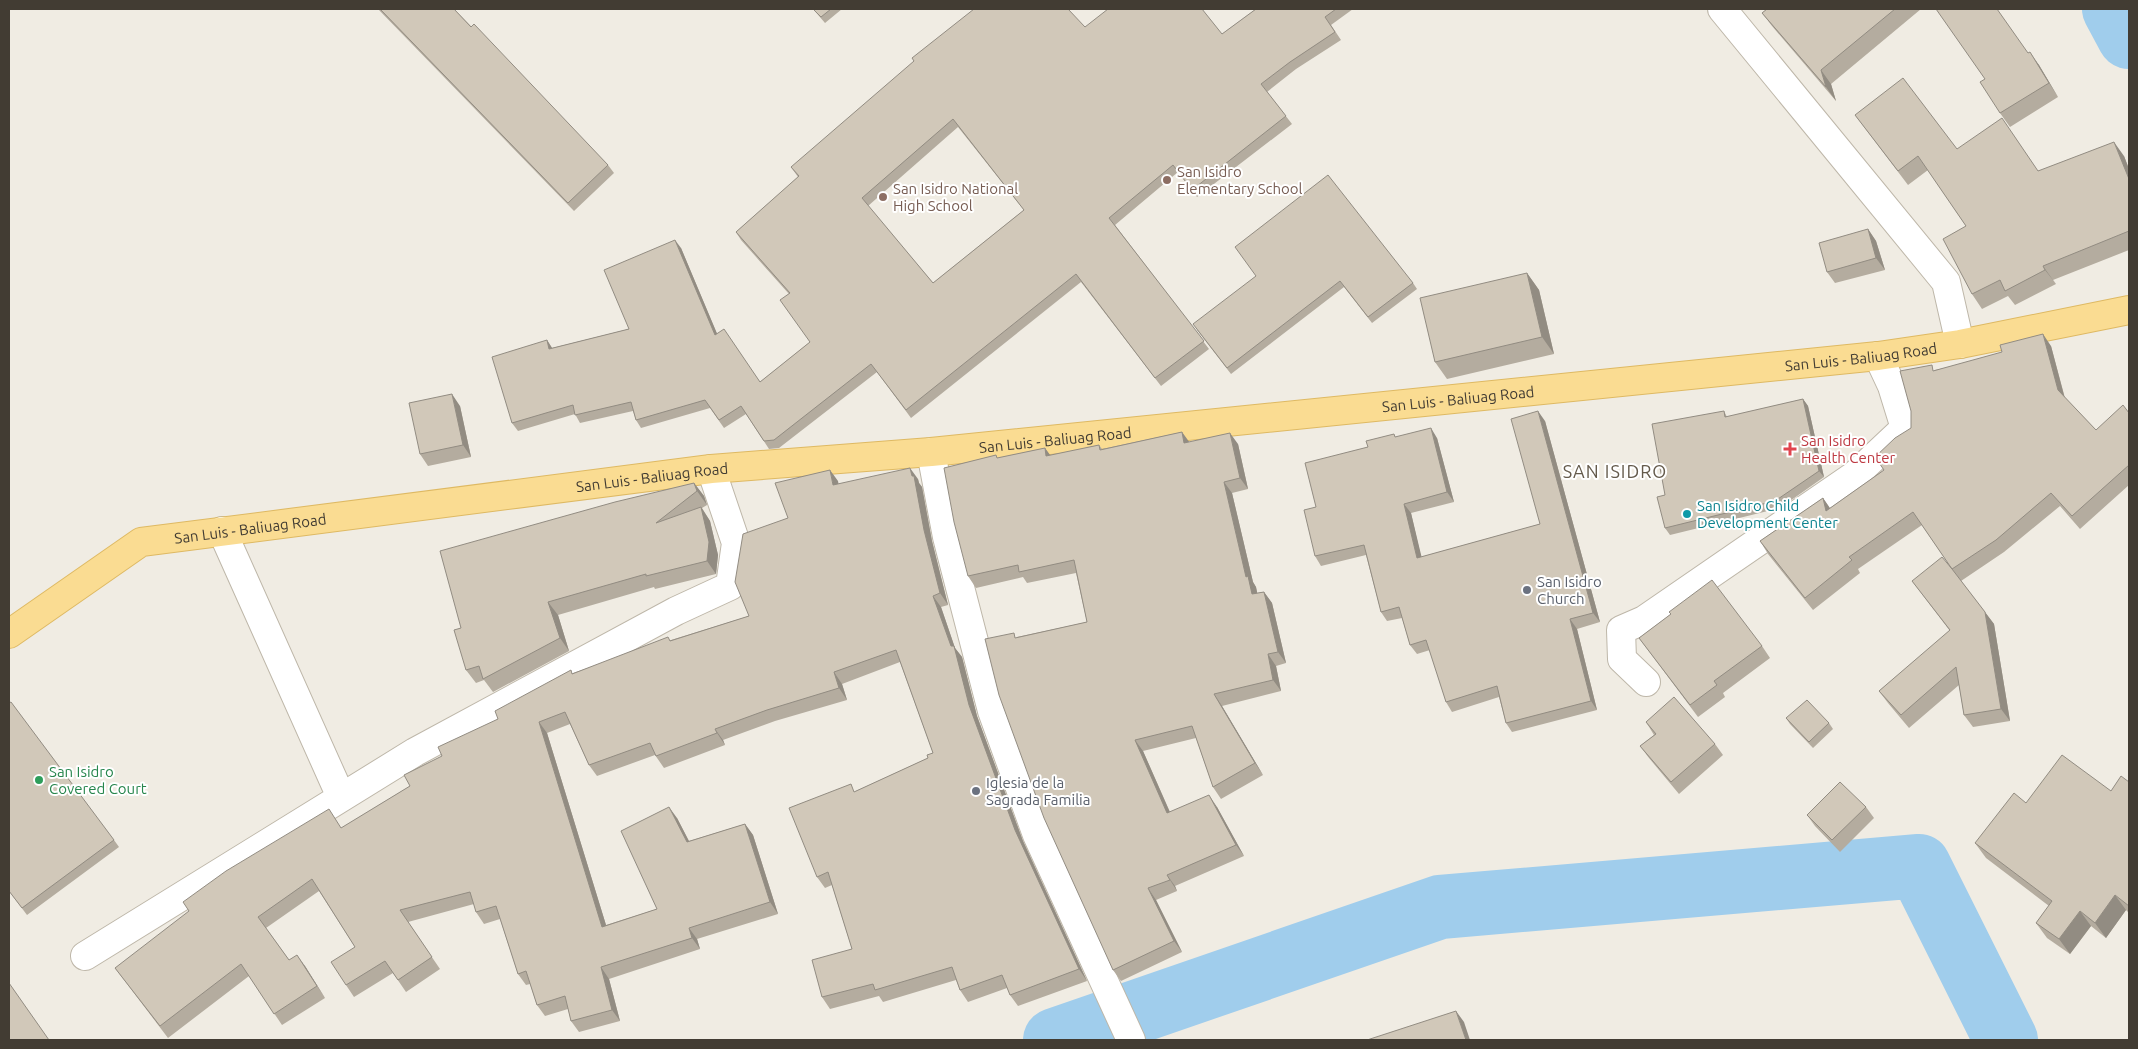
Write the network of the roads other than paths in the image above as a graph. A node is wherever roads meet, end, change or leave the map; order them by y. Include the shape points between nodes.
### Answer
1 (1722, 9) edge
2 (2129, 310) edge
3 (1960, 344) junction
4 (1878, 356) junction
5 (930, 452) junction
6 (712, 468) junction
7 (222, 531) junction
8 (9, 634) edge
9 (1646, 682) dead end
10 (342, 797) junction
11 (85, 956) dead end
12 (1130, 1038) edge

1 - 3 street via 1946,282
2 - 3 main road, San Luis - Baliuag Road
3 - 4 main road, San Luis - Baliuag Road
4 - 5 main road, San Luis - Baliuag Road
4 - 9 street via 1892,386 1905,428 1855,475 1644,620 1621,630 1622,659
5 - 6 main road, San Luis - Baliuag Road
5 - 12 street via 947,536 992,712 1037,835
6 - 7 main road, San Luis - Baliuag Road
6 - 10 street via 736,543 730,586 676,611 415,752
7 - 8 main road, San Luis - Baliuag Road via 141,542
7 - 10 street
10 - 11 street

